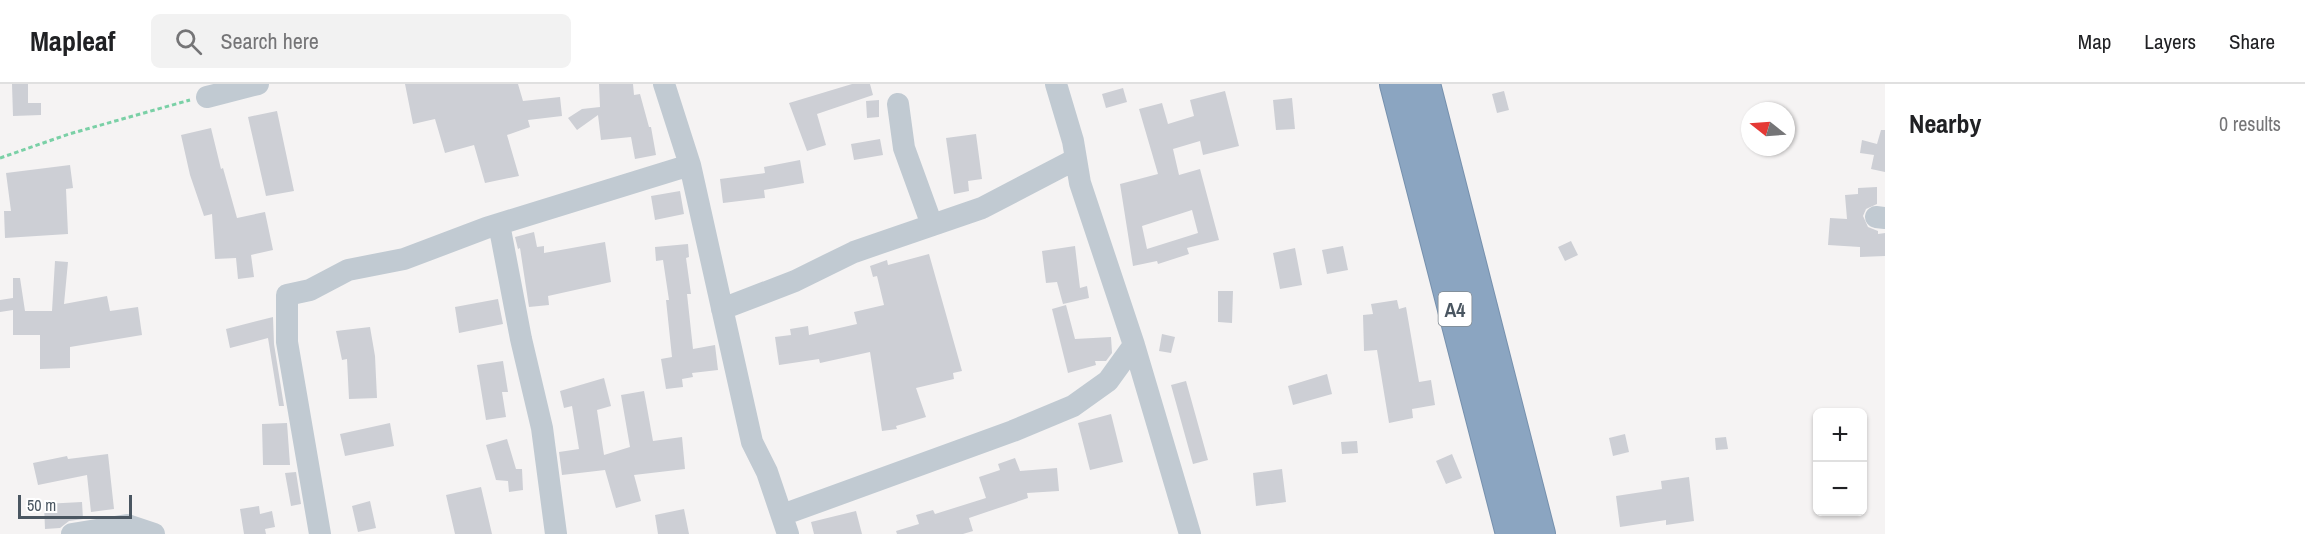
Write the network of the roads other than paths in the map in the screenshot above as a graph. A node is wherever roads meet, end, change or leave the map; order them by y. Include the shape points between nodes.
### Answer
1 (258, 84) edge
2 (664, 84) edge
3 (1056, 84) edge
4 (1396, 84) edge
5 (1424, 84) edge
6 (207, 97) road end
7 (897, 104) dead end
8 (1076, 159) junction
9 (690, 165) junction
10 (500, 224) junction
11 (932, 225) junction
12 (722, 309) junction
13 (1134, 345) junction
14 (785, 525) edge
15 (72, 534) edge
16 (154, 534) edge
17 (320, 534) edge
18 (556, 534) edge
19 (1190, 534) edge
20 (1512, 534) edge
21 (1539, 534) edge

1 - 6 street
2 - 9 street
3 - 8 street
4 - 20 highway, A4
5 - 21 highway, A4
7 - 11 street via 904,148
8 - 11 street via 982,208
8 - 13 street via 1080,183
9 - 10 street
9 - 12 street
10 - 17 street via 404,259 348,270 310,290 287,295 287,342
10 - 18 street via 542,428
11 - 12 street via 854,252 795,281
12 - 14 street via 752,442
13 - 14 street via 1108,381 1073,406
13 - 19 street
15 - 16 street via 127,525

